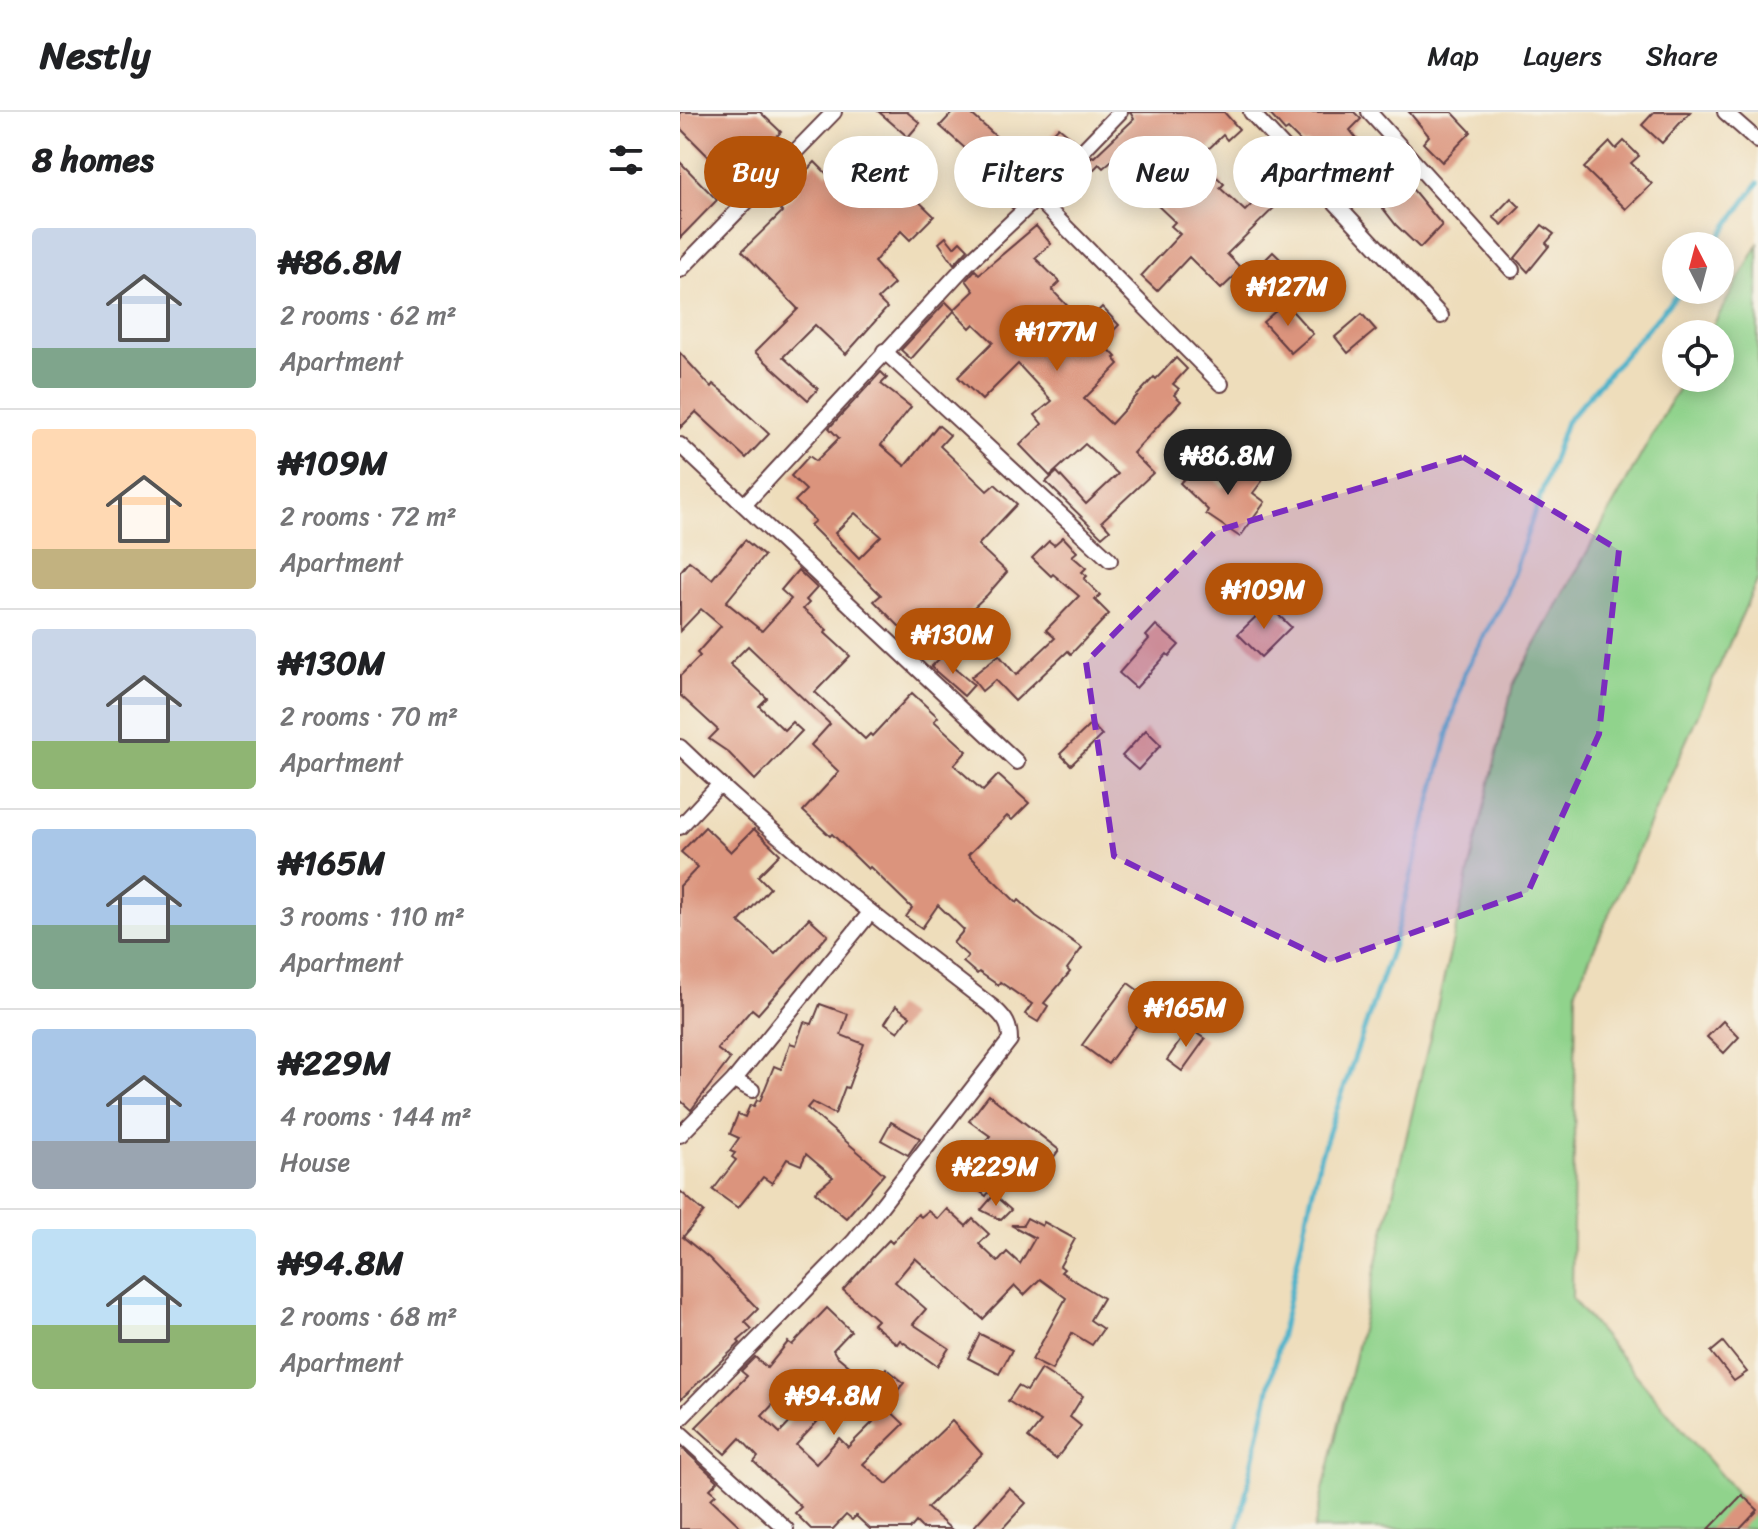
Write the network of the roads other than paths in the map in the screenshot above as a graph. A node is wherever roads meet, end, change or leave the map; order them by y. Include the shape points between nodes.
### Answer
1 (1120, 112) edge
2 (1251, 112) edge
3 (1369, 112) edge
4 (1725, 112) edge
5 (826, 115) edge
6 (1756, 139) edge
7 (1092, 141) edge
8 (1026, 208) edge
9 (1047, 208) edge
10 (680, 270) edge
11 (1512, 270) dead end
12 (1441, 316) dead end
13 (884, 351) junction
14 (1221, 384) dead end
15 (680, 445) edge
16 (745, 504) junction
17 (1110, 560) dead end
18 (680, 747) edge
19 (1017, 762) dead end
20 (719, 785) junction
21 (680, 827) edge
22 (870, 913) junction
23 (734, 1080) junction
24 (752, 1090) dead end
25 (680, 1135) edge
26 (680, 1419) edge
27 (680, 1433) edge
28 (786, 1529) edge

1 - 7 street
2 - 12 street
3 - 11 street
4 - 6 street
5 - 10 street
8 - 13 street
9 - 14 street
13 - 16 street
13 - 17 street
15 - 16 street
16 - 19 street
18 - 20 street
20 - 21 street
20 - 22 street
22 - 23 street
22 - 26 street via 1005,1018 1010,1040 854,1241
23 - 24 street
23 - 25 street
27 - 28 street

